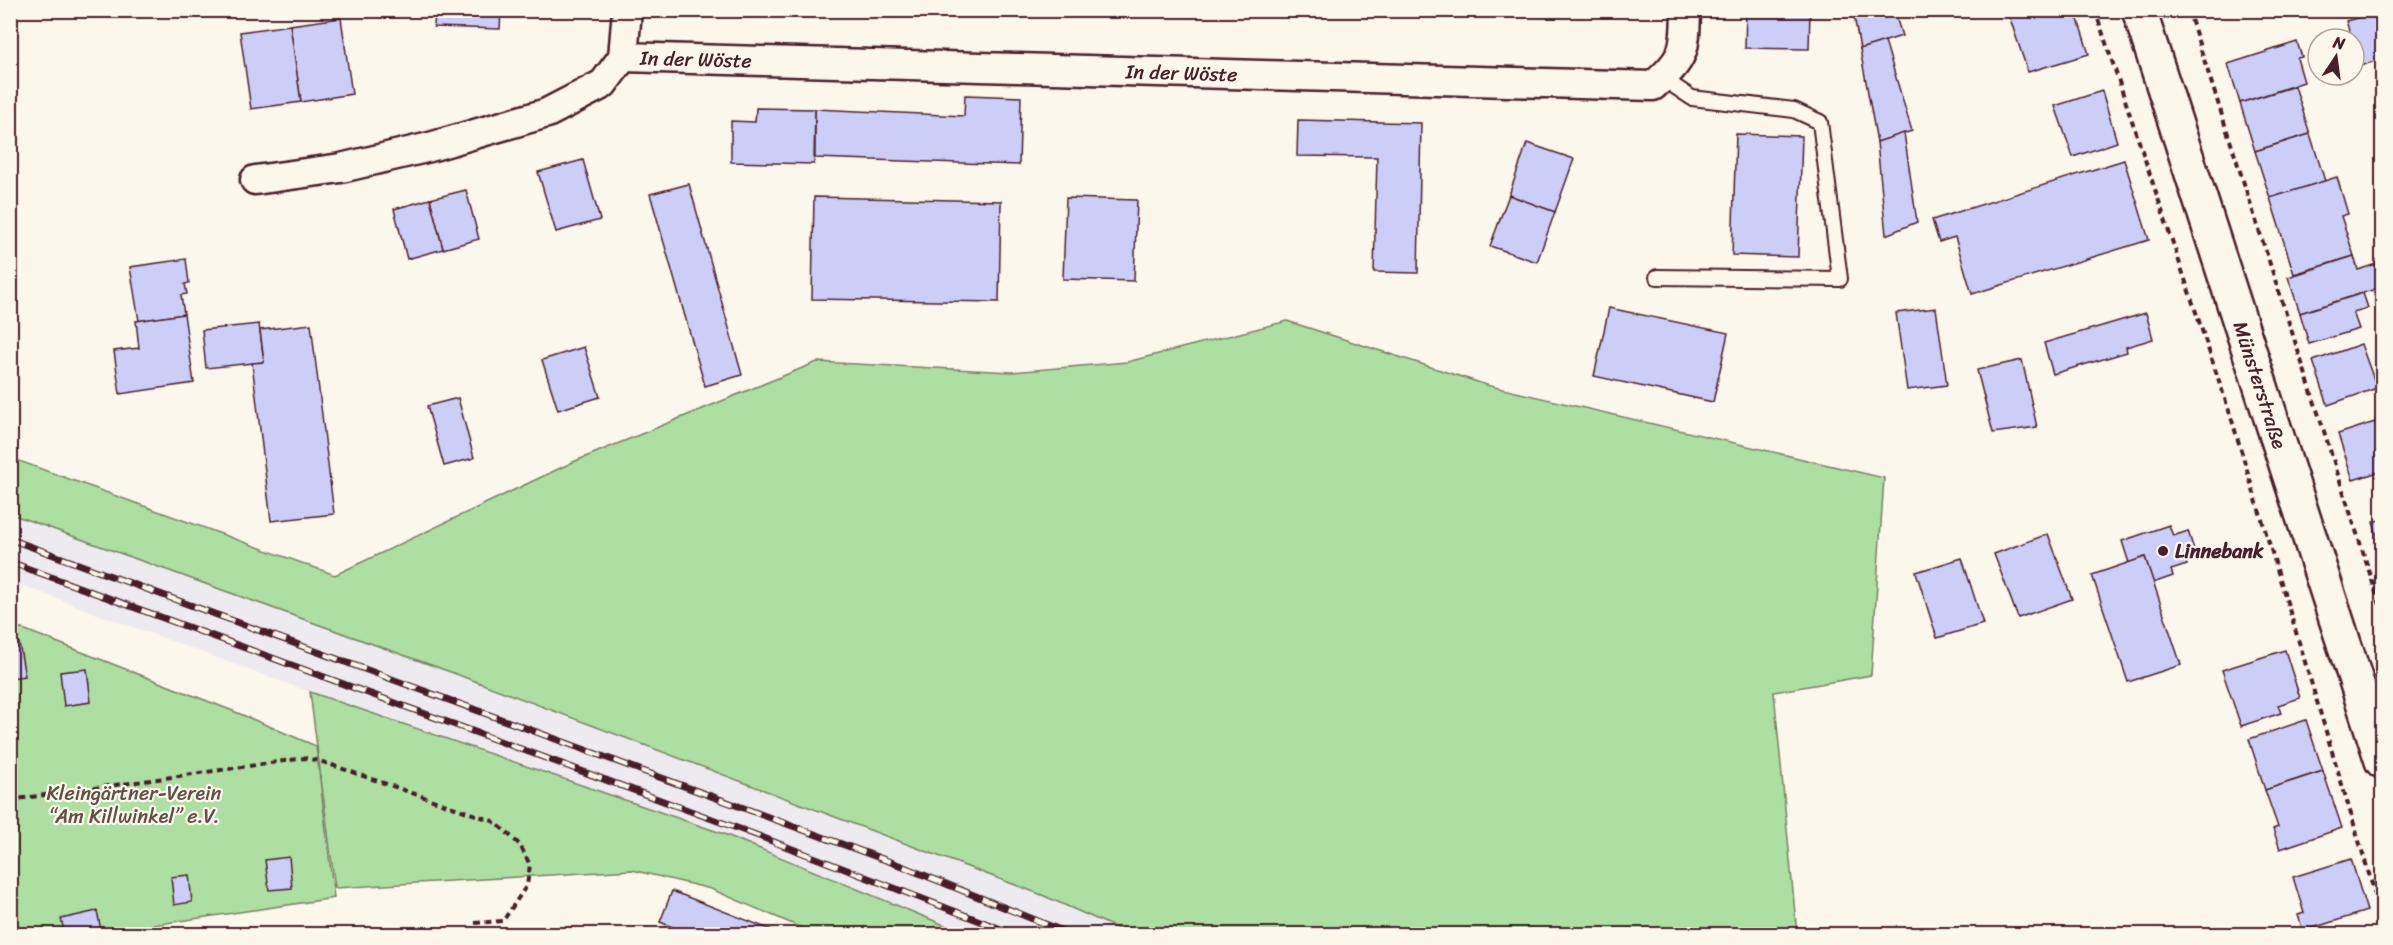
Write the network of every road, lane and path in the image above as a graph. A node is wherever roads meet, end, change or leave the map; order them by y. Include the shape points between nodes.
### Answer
1 (627, 10) edge
2 (1686, 10) edge
3 (2095, 10) edge
4 (2139, 10) edge
5 (2188, 10) edge
6 (623, 57) junction
7 (1662, 78) junction
8 (255, 180) dead end
9 (1657, 277) dead end
10 (2382, 611) edge
11 (2382, 761) edge
12 (10, 800) edge
13 (2382, 917) edge
14 (474, 923) dead end

1 - 6 street, In der Wöste
2 - 7 street via 1685,43 1675,67
3 - 13 path via 2231,417
4 - 11 main road, Münsterstraße
5 - 10 path
6 - 7 street, In der Wöste via 1653,86
6 - 8 street, In der Wöste via 603,84 547,114 341,168
7 - 9 lane via 1692,98 1794,110 1820,122 1840,279
12 - 14 path via 305,758 320,761 494,821 520,845 530,865 527,885 503,921

